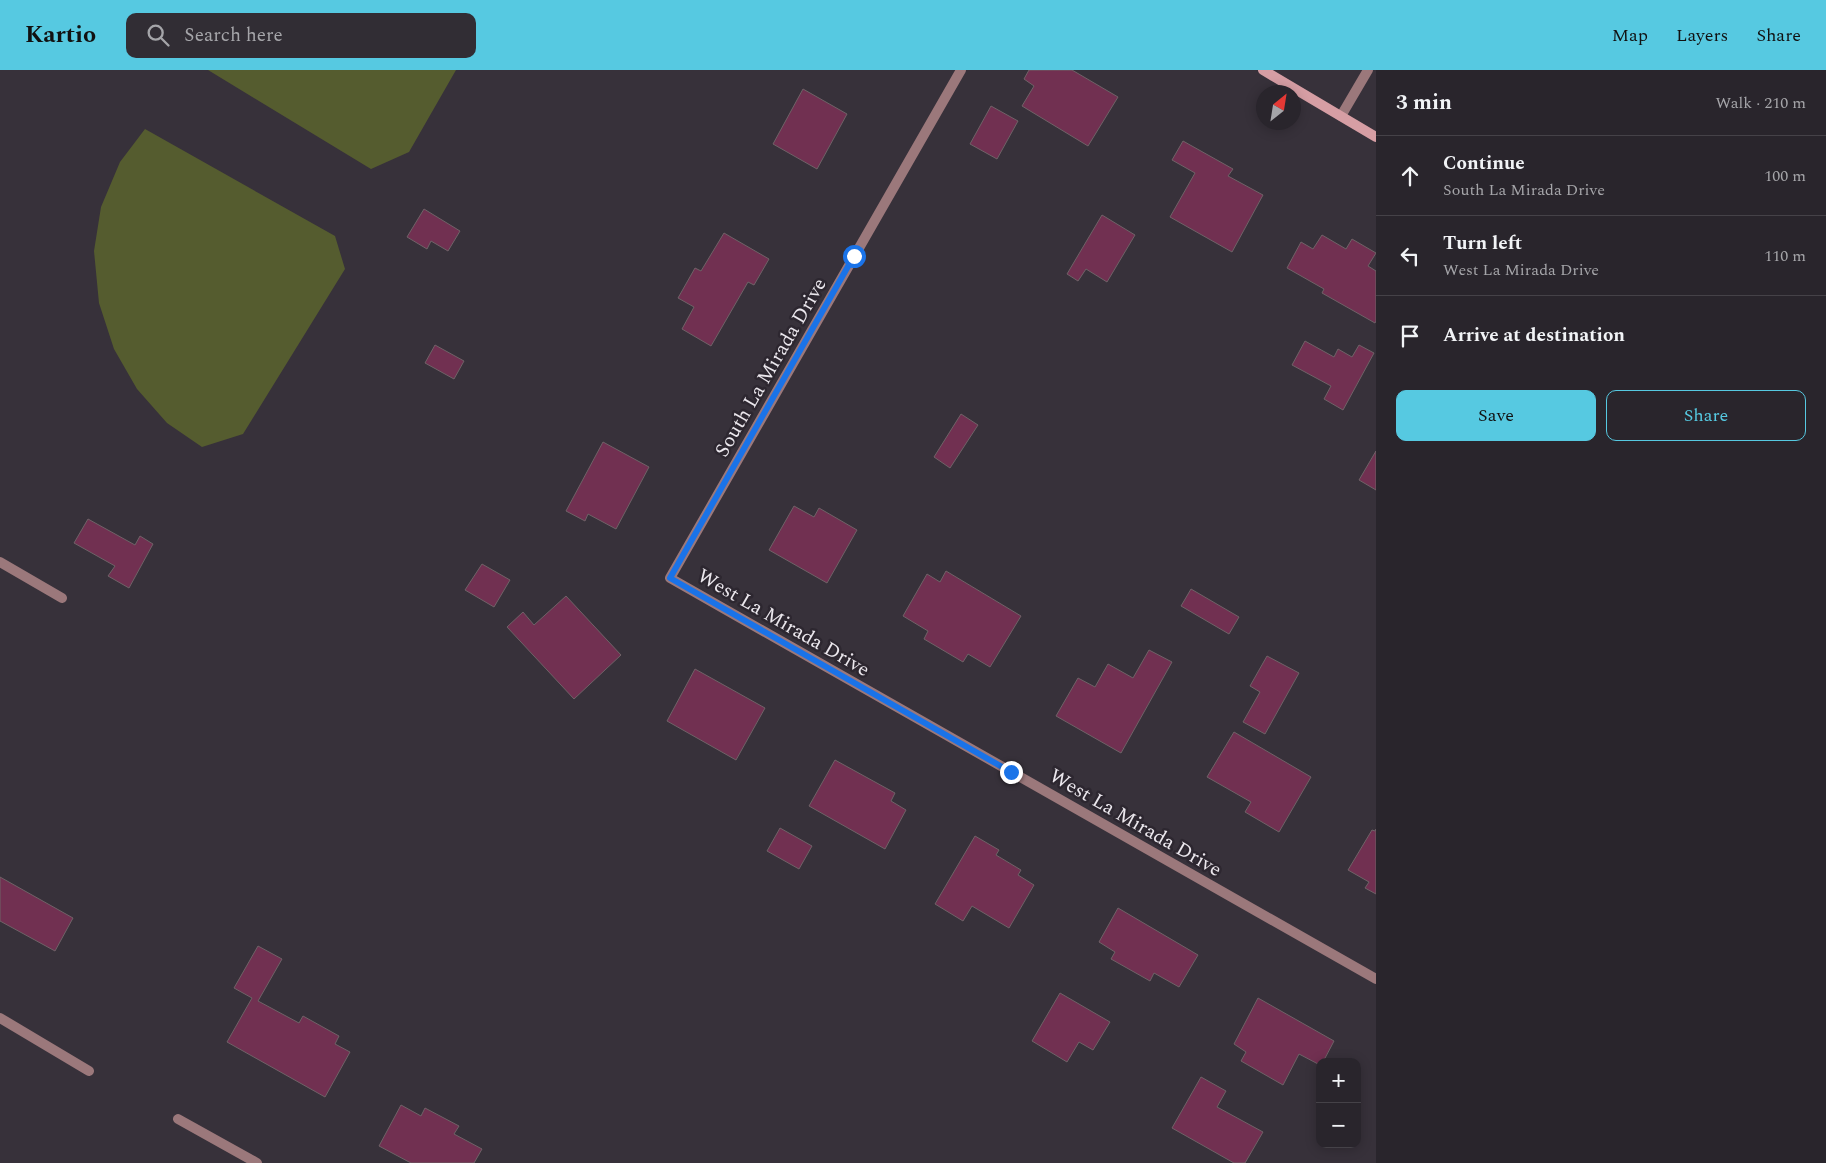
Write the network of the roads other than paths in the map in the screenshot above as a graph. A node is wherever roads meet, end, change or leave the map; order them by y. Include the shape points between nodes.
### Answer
1 (960, 70) edge
2 (1262, 70) edge
3 (1368, 70) edge
4 (1341, 116) junction
5 (1376, 137) edge
6 (0, 562) edge
7 (670, 578) joint
8 (62, 598) dead end
9 (1376, 979) edge
10 (0, 1018) edge
11 (89, 1071) dead end
12 (178, 1119) dead end
13 (257, 1163) edge

1 - 7 street, South La Mirada Drive
2 - 4 main road
3 - 4 street
4 - 5 main road
6 - 8 street
7 - 9 street, West La Mirada Drive
10 - 11 street
12 - 13 street

